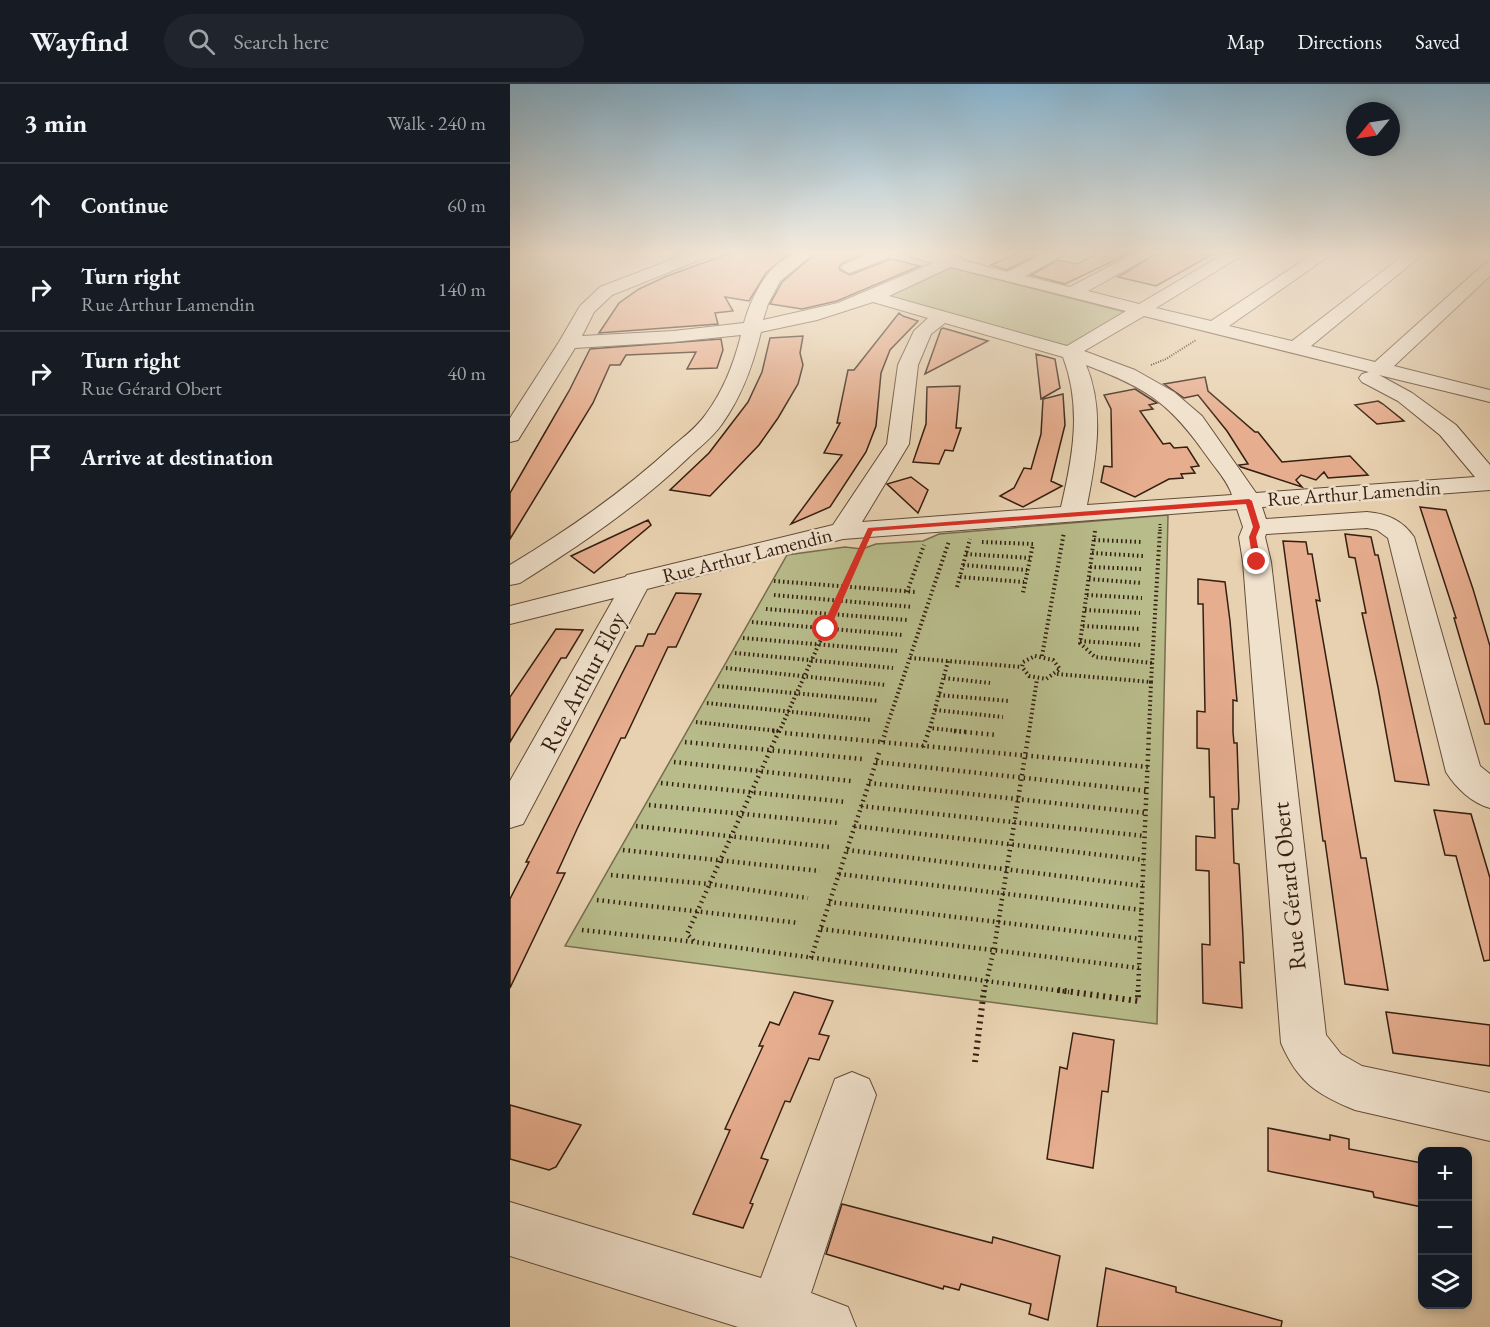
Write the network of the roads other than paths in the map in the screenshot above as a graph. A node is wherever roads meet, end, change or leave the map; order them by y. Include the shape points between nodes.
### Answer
1 (585, 312) edge
2 (756, 312) edge
3 (819, 312) edge
4 (925, 312) edge
5 (1138, 312) edge
6 (1150, 312) edge
7 (1237, 312) edge
8 (1342, 312) edge
9 (1441, 312) edge
10 (942, 317) junction
11 (1215, 327) junction
12 (751, 328) junction
13 (569, 342) junction
14 (1296, 348) junction
15 (1071, 353) junction
16 (1379, 369) junction
17 (1490, 372) edge
18 (1433, 382) junction
19 (1399, 393) junction
20 (1481, 394) edge
21 (510, 435) edge
22 (1490, 482) edge
23 (1252, 514) junction
24 (1068, 524) junction
25 (843, 531) junction
26 (510, 577) edge
27 (637, 581) junction
28 (510, 615) edge
29 (1490, 795) edge
30 (510, 814) edge
31 (852, 1095) dead end
32 (1489, 1124) edge
33 (510, 1229) edge
34 (773, 1319) edge
35 (828, 1327) edge

1 - 13 street
2 - 12 street
3 - 12 street
4 - 10 street
5 - 15 street
6 - 11 street
7 - 11 street
8 - 14 street
9 - 16 street
10 - 15 street
10 - 25 street via 923,330 909,365 898,444
11 - 14 street
12 - 13 street via 654,339
12 - 26 street via 741,370 712,421 652,481 591,528
13 - 21 street
14 - 16 street
14 - 19 street
15 - 23 street via 1128,374 1167,396 1189,416 1243,490
15 - 24 street via 1080,371 1087,433
16 - 18 street
17 - 20 street
18 - 19 street via 1406,382 1399,387
18 - 20 street
19 - 22 street via 1448,430
22 - 23 street, Rue Arthur Lamendin
23 - 24 street, Rue Arthur Lamendin
23 - 29 street via 1380,521 1395,529 1401,537 1464,772
23 - 32 street, Rue Gérard Obert via 1304,1042 1323,1070 1355,1088
24 - 25 street, Rue Arthur Lamendin
25 - 27 street, Rue Arthur Lamendin
27 - 28 street, Rue Arthur Lamendin
27 - 30 street, Rue Arthur Eloy
31 - 34 street
33 - 34 street
34 - 35 street

